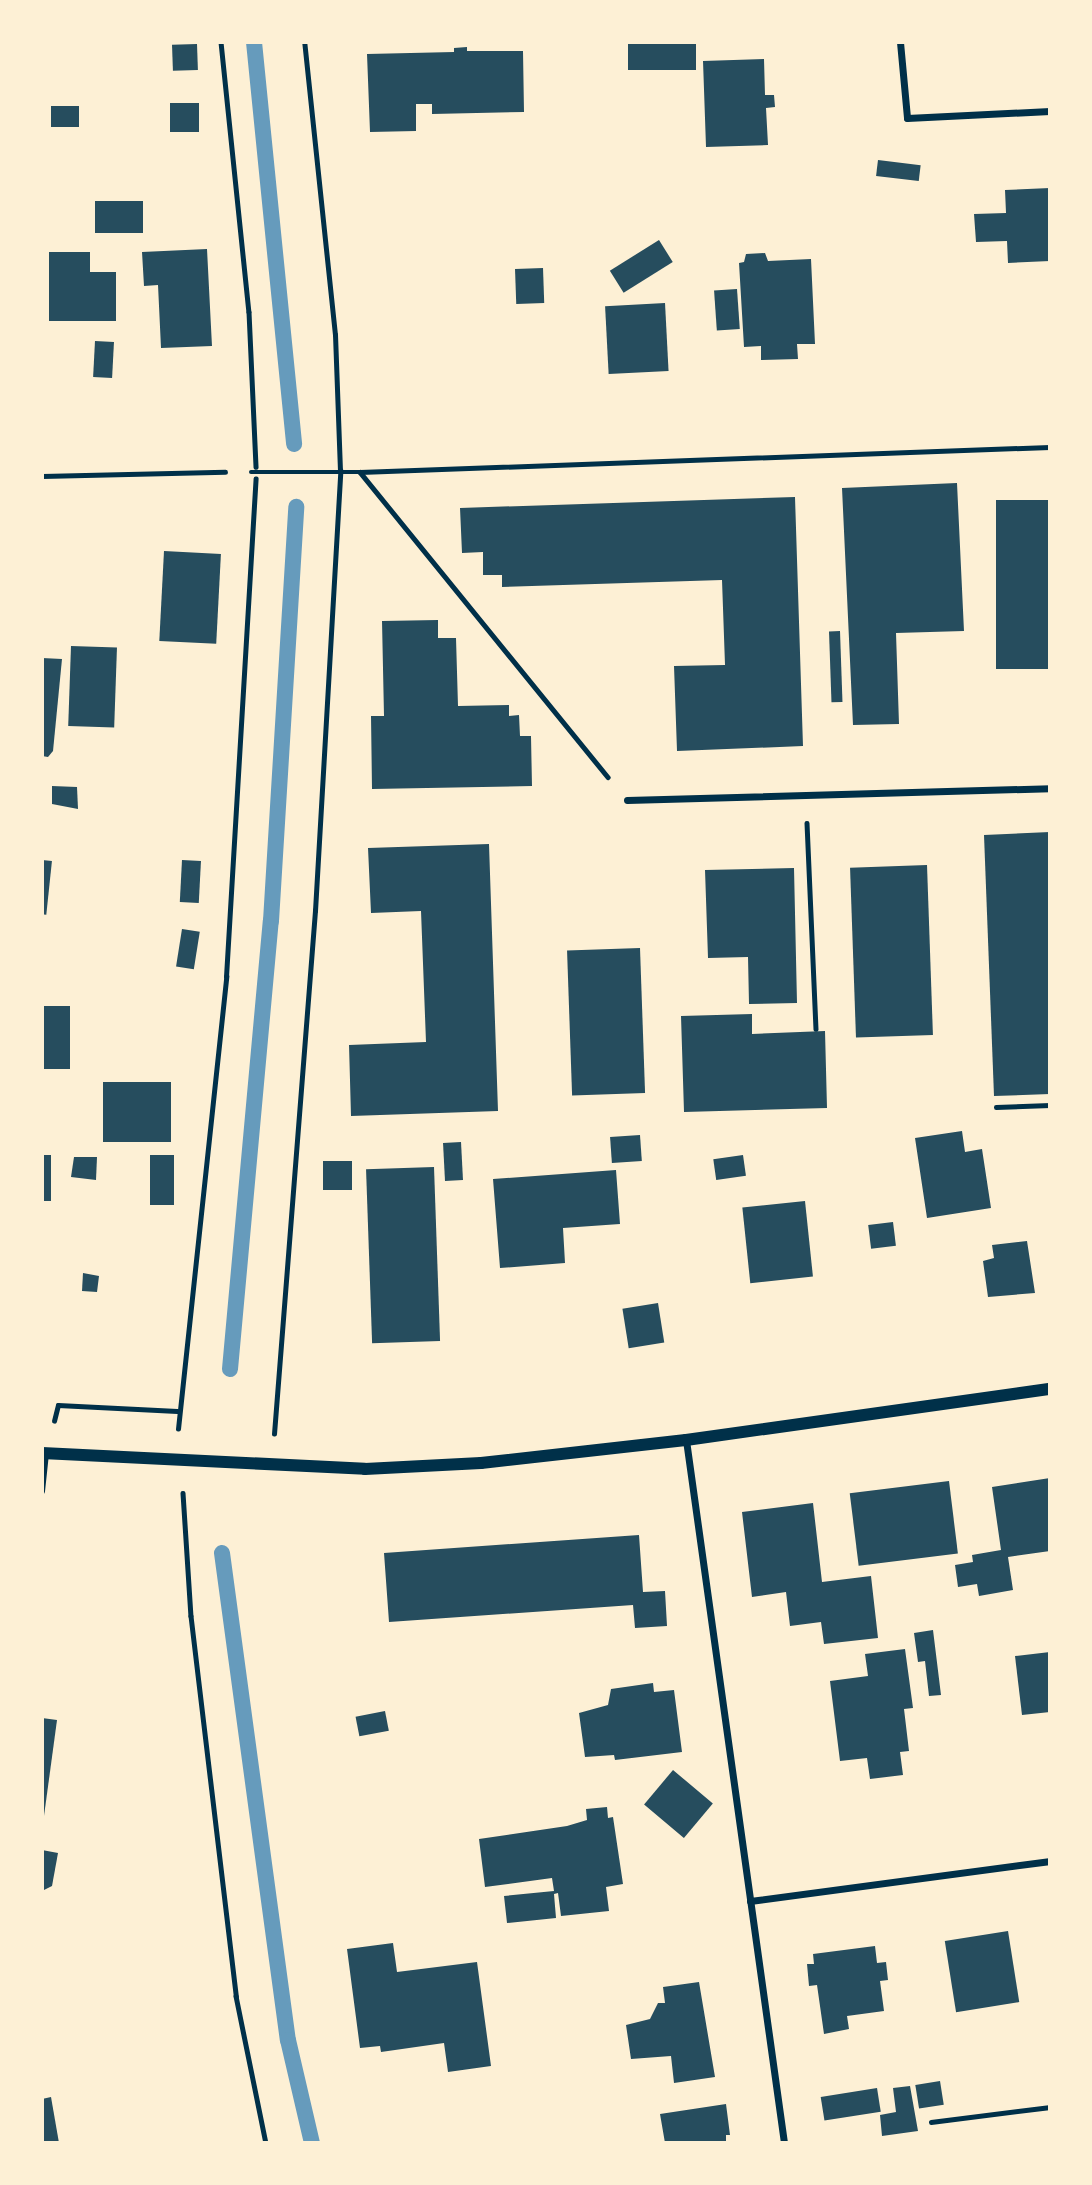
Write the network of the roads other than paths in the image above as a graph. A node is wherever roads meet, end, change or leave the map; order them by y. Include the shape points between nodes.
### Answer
1 (900, 42) edge
2 (1050, 111) edge
3 (225, 472) road end
4 (42, 476) edge
5 (1050, 788) edge
6 (627, 800) road end
7 (1050, 1389) edge
8 (686, 1440) junction
9 (44, 1453) edge
10 (42, 1491) edge
11 (1050, 1861) edge
12 (750, 1901) junction
13 (784, 2143) edge

1 - 2 street via 907,118
3 - 4 lane
5 - 6 street
7 - 8 street
8 - 9 street via 481,1463 365,1469
8 - 12 street
9 - 10 lane
11 - 12 street
12 - 13 street

